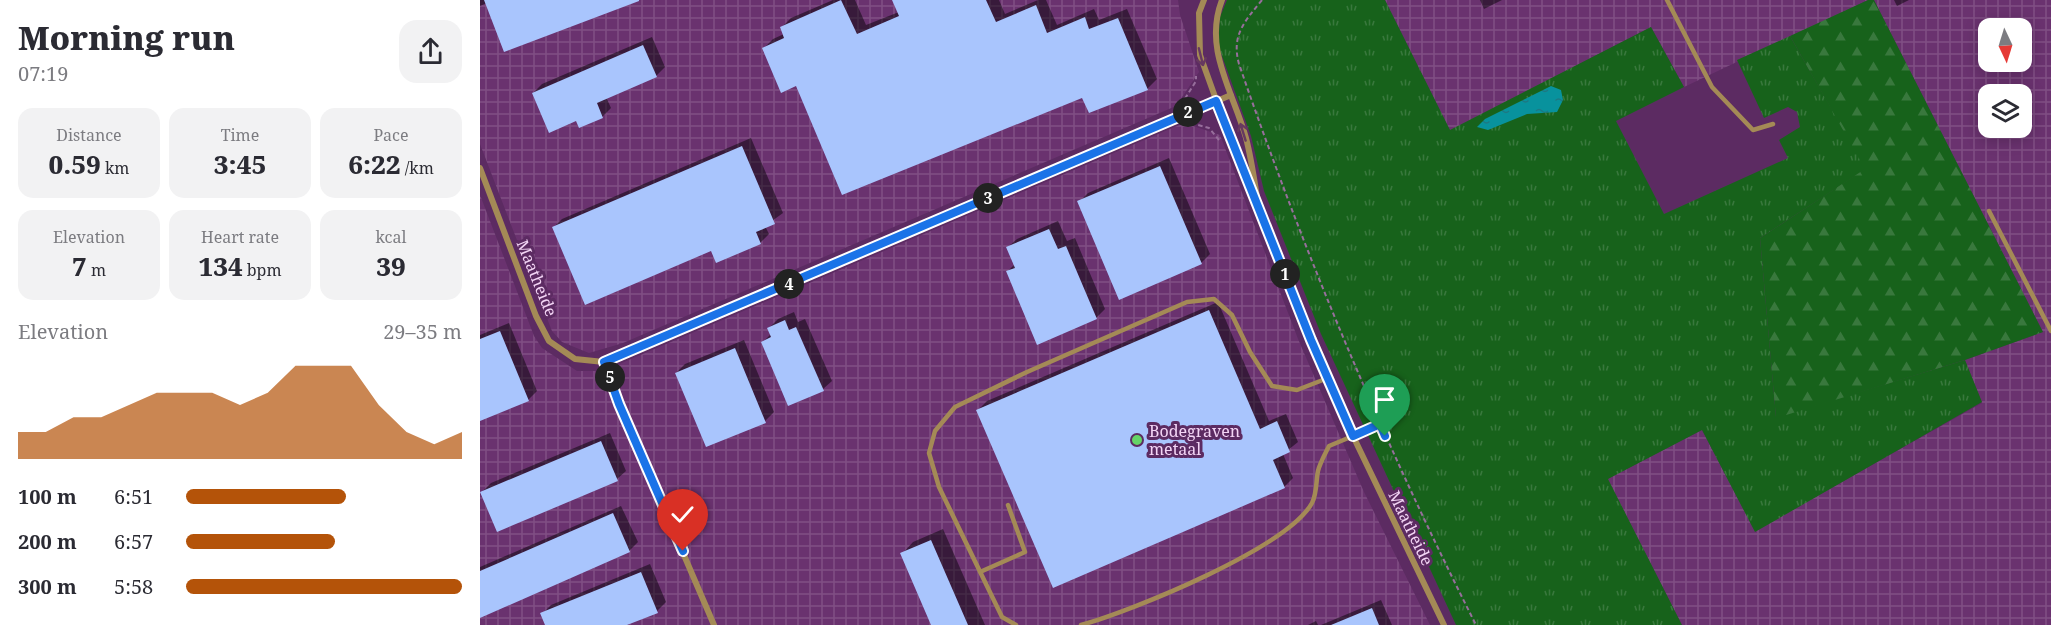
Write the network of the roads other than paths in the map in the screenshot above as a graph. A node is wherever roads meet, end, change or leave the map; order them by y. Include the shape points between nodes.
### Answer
1 (1204, 0) edge
2 (1222, 0) edge
3 (1667, 0) edge
4 (1231, 95) junction
5 (1216, 101) junction
6 (1773, 124) dead end
7 (480, 168) edge
8 (1260, 210) junction
9 (1989, 211) dead end
10 (2051, 331) edge
11 (604, 362) junction
12 (1328, 378) junction
13 (1353, 436) junction
14 (1008, 505) dead end
15 (980, 572) junction
16 (714, 625) edge
17 (1016, 625) edge
18 (1081, 625) edge
19 (1444, 625) edge

1 -> 5 street, Maatheide via 1199,13 1198,44
2 - 4 street, Maatheide via 1214,42
3 - 6 lane via 1712,87 1753,130
4 - 5 street, Maatheide
8 -> 4 street, Maatheide via 1246,138
5 - 8 street, Maatheide
5 - 11 street, Maatheide
7 - 11 street, Maatheide via 549,341 575,359
8 - 12 street, Maatheide
9 - 10 lane
11 - 16 street
12 - 13 street, Maatheide
12 - 15 lane via 1297,390 1272,386 1233,315 1214,299 1187,302 955,407 935,431 929,453 939,487
13 - 18 lane via 1329,446 1318,469 1313,502 1278,538 1240,560
13 - 19 street, Maatheide
14 - 15 lane via 1025,552
15 - 17 lane via 1002,617

